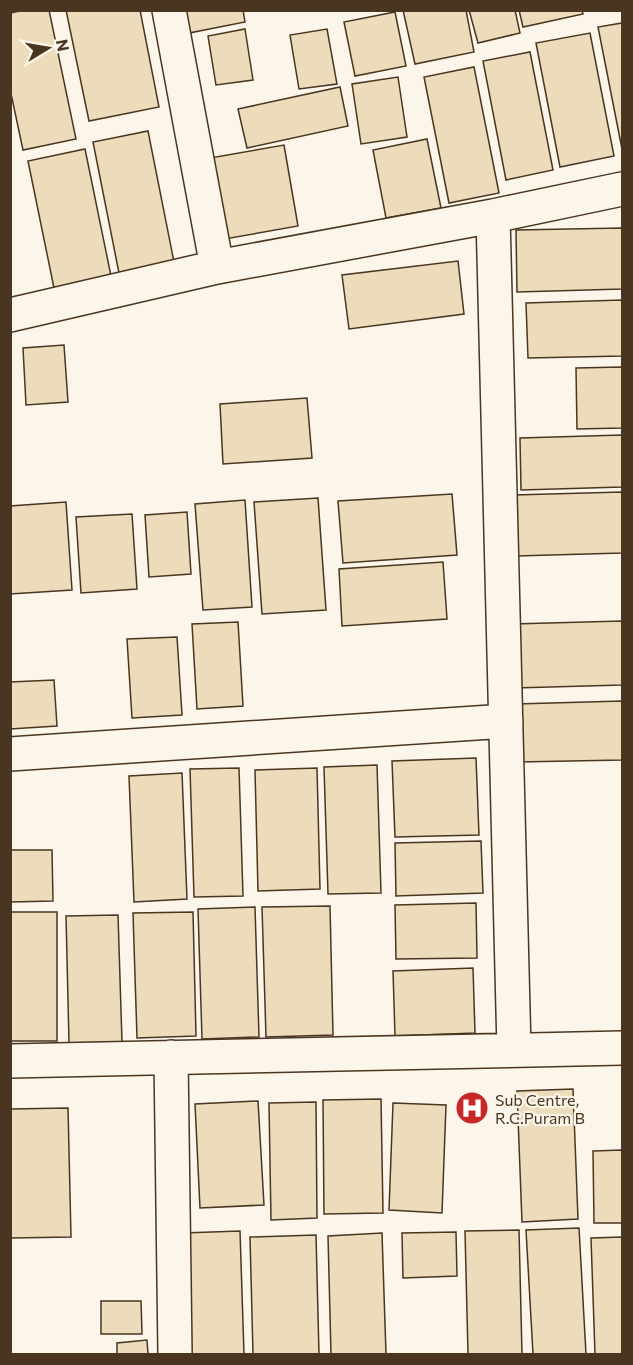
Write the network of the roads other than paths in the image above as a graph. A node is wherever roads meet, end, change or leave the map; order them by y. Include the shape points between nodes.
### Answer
1 (169, 10) edge
2 (622, 189) edge
3 (493, 216) junction
4 (217, 267) junction
5 (10, 315) edge
6 (506, 721) junction
7 (10, 754) edge
8 (622, 1048) edge
9 (514, 1050) junction
10 (171, 1057) junction
11 (10, 1060) edge
12 (174, 1354) edge

1 - 4 street
2 - 3 street
3 - 4 street
3 - 6 street
4 - 5 street
6 - 7 street
6 - 9 street
8 - 9 street
9 - 10 street
10 - 11 street
10 - 12 street

